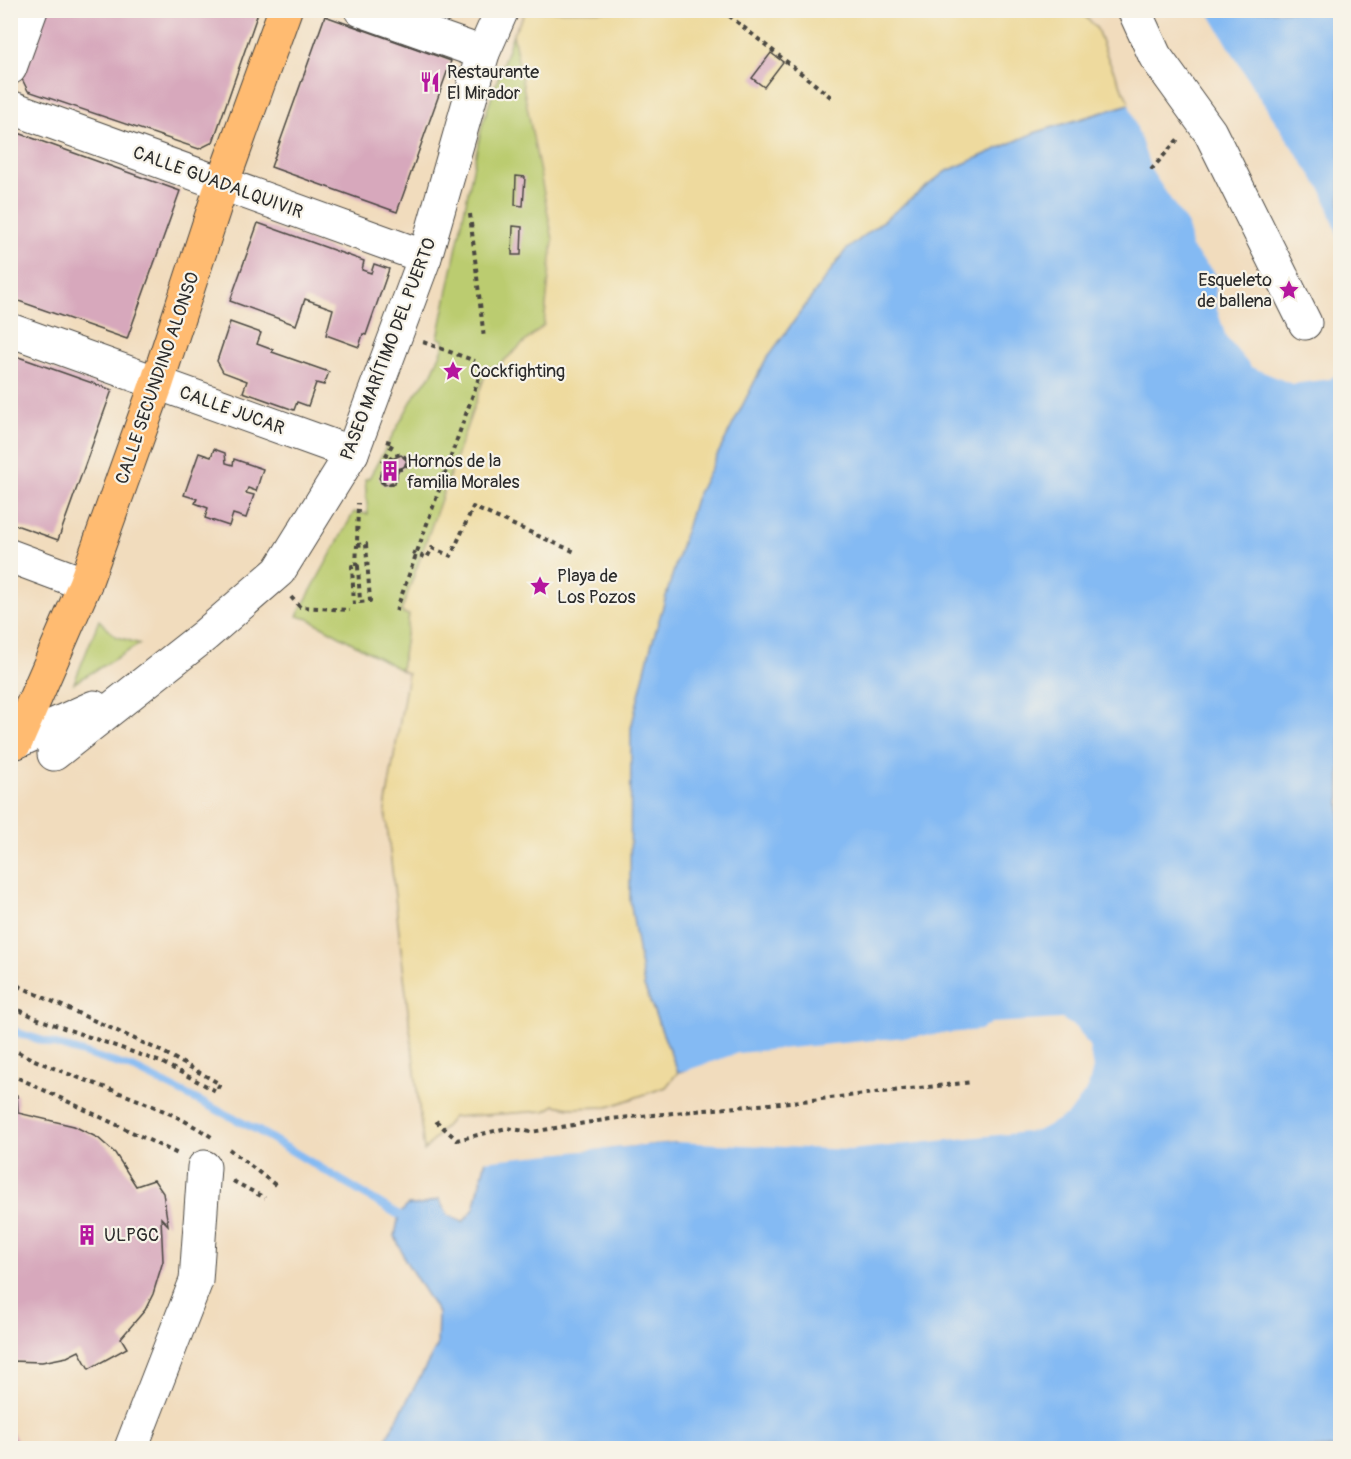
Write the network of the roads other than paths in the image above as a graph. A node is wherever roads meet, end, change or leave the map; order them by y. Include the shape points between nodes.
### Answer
1 (31, 10) edge
2 (285, 10) edge
3 (361, 10) edge
4 (502, 10) edge
5 (1134, 10) edge
6 (483, 53) junction
7 (10, 68) edge
8 (10, 107) edge
9 (222, 184) junction
10 (425, 257) junction
11 (1305, 323) dead end
12 (10, 330) edge
13 (157, 383) junction
14 (346, 463) junction
15 (10, 556) edge
16 (85, 584) junction
17 (140, 687) junction
18 (12, 743) edge
19 (54, 754) dead end
20 (216, 1151) road end
21 (131, 1449) edge

1 - 7 street
2 - 9 main road, CALLE SECUNDINO ALONSO
3 - 6 street
4 - 6 street, PASEO MARÍTIMO DEL PUERTO
5 - 11 street via 1155,56 1210,132
6 - 10 street, PASEO MARÍTIMO DEL PUERTO
8 - 9 street, CALLE GUADALQUIVIR
9 - 10 street, CALLE GUADALQUIVIR
9 - 13 main road, CALLE SECUNDINO ALONSO
10 - 14 street, PASEO MARÍTIMO DEL PUERTO
12 - 13 street, CALLE JUCAR
13 - 14 street, CALLE JUCAR
13 - 16 main road, CALLE SECUNDINO ALONSO
14 - 17 street, PASEO MARÍTIMO DEL PUERTO via 279,571
15 - 16 street
16 - 18 main road, CALLE SECUNDINO ALONSO
17 - 18 street
17 - 19 street, PASEO MARÍTIMO DEL PUERTO
20 - 21 street via 196,1281

